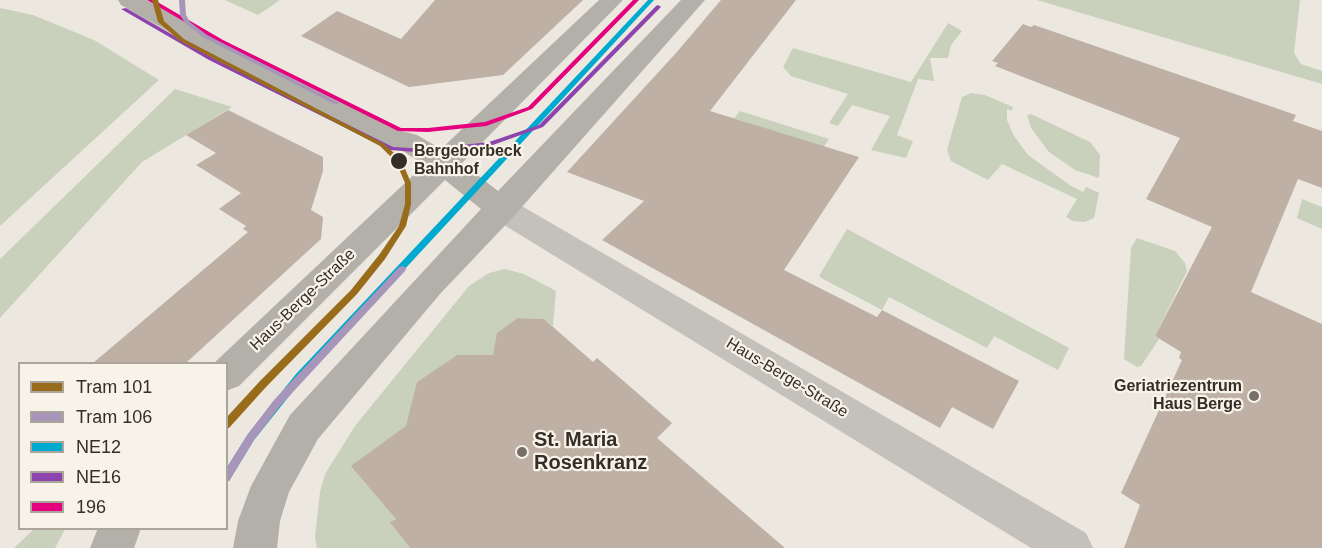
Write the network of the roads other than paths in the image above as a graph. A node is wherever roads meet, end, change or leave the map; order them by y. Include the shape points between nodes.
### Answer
1 (129, 0) edge
2 (612, 0) edge
3 (694, 0) edge
4 (443, 164) junction
5 (502, 209) junction
6 (228, 373) edge
7 (119, 530) edge
8 (255, 544) edge
9 (112, 548) edge
10 (1071, 548) edge

1 - 4 main road via 216,50 355,120 407,141
2 - 4 main road, Haus-Berge-Straße
3 - 5 main road
4 - 5 main road
4 - 6 main road, Haus-Berge-Straße
5 - 8 main road via 428,285 304,427 271,486
5 - 10 street, Haus-Berge-Straße
7 - 9 main road

